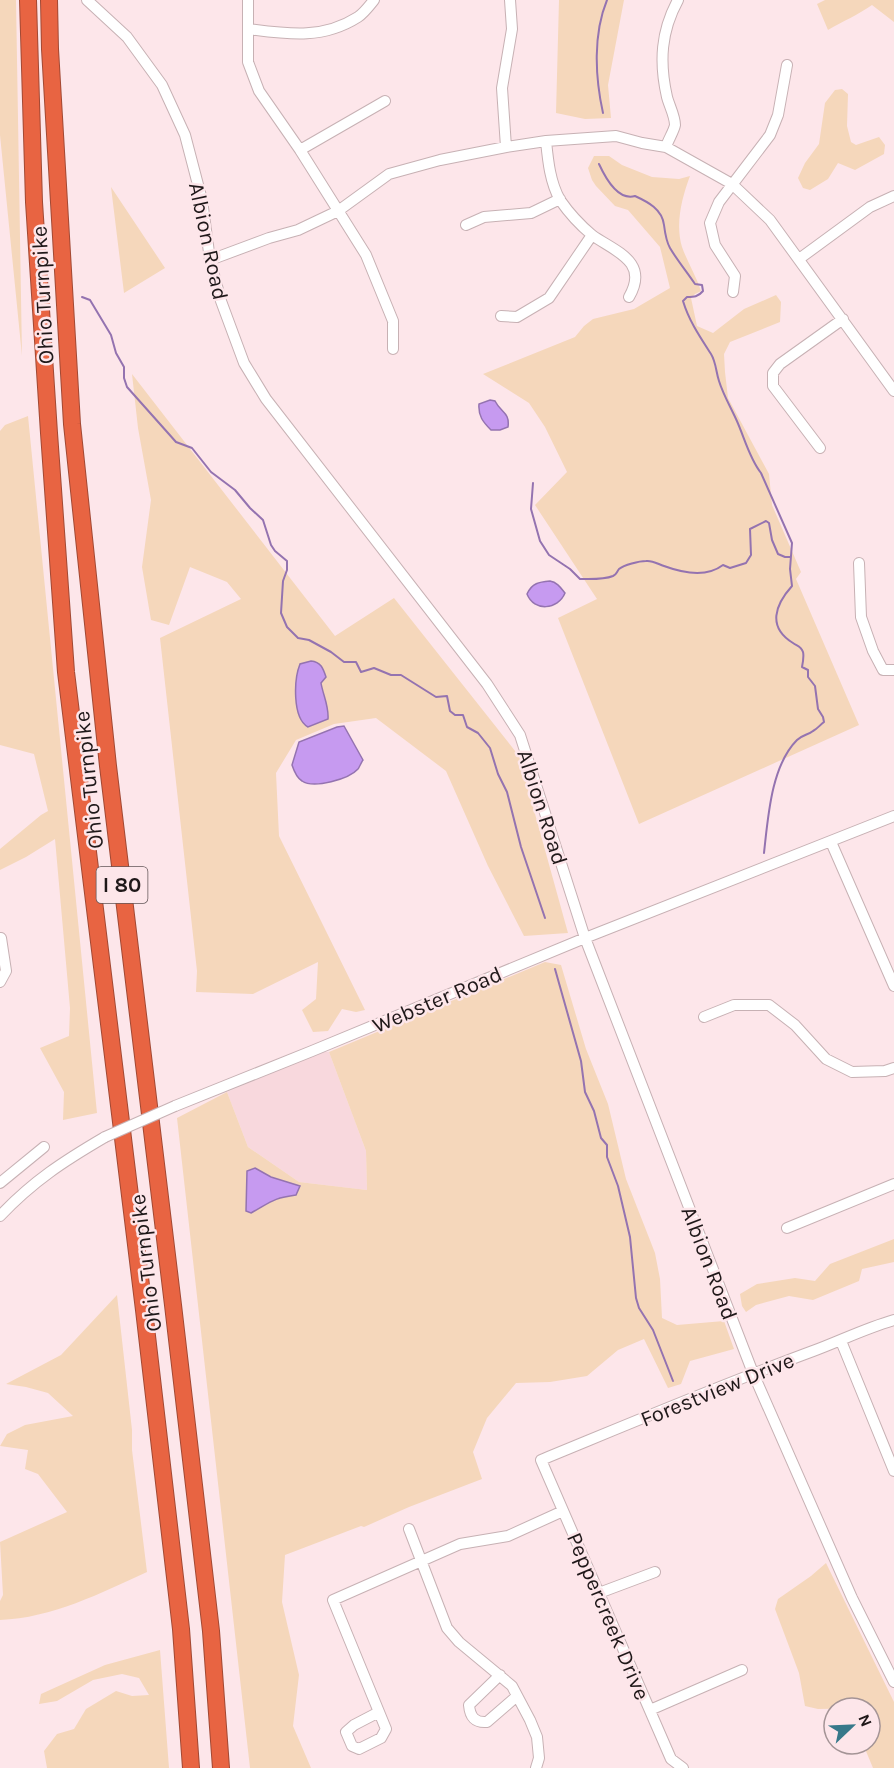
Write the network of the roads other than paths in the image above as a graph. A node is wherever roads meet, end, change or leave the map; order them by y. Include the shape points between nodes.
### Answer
1 (28, 0) edge
2 (49, 0) edge
3 (87, 0) edge
4 (248, 0) edge
5 (374, 0) edge
6 (510, 0) edge
7 (678, 0) edge
8 (248, 29) junction
9 (787, 65) dead end
10 (386, 101) dead end
11 (546, 141) junction
12 (506, 147) junction
13 (666, 147) junction
14 (300, 150) junction
15 (732, 184) junction
16 (894, 196) edge
17 (560, 199) junction
18 (338, 211) junction
19 (466, 225) dead end
20 (592, 235) junction
21 (799, 259) junction
22 (210, 261) junction
23 (733, 292) dead end
24 (629, 297) dead end
25 (501, 315) dead end
26 (843, 319) junction
27 (393, 349) dead end
28 (894, 392) edge
29 (820, 448) dead end
30 (859, 563) dead end
31 (894, 670) edge
32 (894, 816) edge
33 (831, 842) junction
34 (1, 938) edge
35 (585, 938) junction
36 (0, 982) edge
37 (894, 986) edge
38 (704, 1017) dead end
39 (894, 1068) edge
40 (44, 1147) dead end
41 (0, 1183) edge
42 (894, 1184) edge
43 (0, 1216) edge
44 (787, 1228) dead end
45 (894, 1320) edge
46 (841, 1341) junction
47 (753, 1373) junction
48 (541, 1460) joint
49 (894, 1471) edge
50 (563, 1511) junction
51 (409, 1529) dead end
52 (421, 1562) junction
53 (655, 1572) dead end
54 (599, 1593) junction
55 (742, 1670) dead end
56 (500, 1675) junction
57 (894, 1682) edge
58 (517, 1696) junction
59 (650, 1710) junction
60 (379, 1712) dead end
61 (192, 1768) edge
62 (221, 1768) edge
63 (536, 1768) edge
64 (683, 1768) edge

1 - 61 highway, Ohio Turnpike / I 80 via 34,202 66,672 175,1570
2 - 62 highway, Ohio Turnpike / I 80 via 72,424 108,766 211,1631
3 - 22 street, Albion Road via 127,37 162,85 185,135 202,200
4 - 8 street
5 - 8 street via 360,17 327,31 296,35
6 - 12 street via 513,29 502,88
7 - 13 street via 662,41 662,64 675,124
8 - 14 street via 248,62 259,91
9 - 15 street via 778,115 770,135
10 - 14 street
11 - 12 street
11 - 13 street via 616,136
11 - 17 street via 549,170
12 - 18 street via 390,174
13 - 15 street
14 - 18 street
15 - 21 street via 770,220
15 - 23 street via 710,223 716,245 735,276
16 - 21 street via 870,207
17 - 19 street via 531,213 484,217
17 - 20 street
18 - 22 street via 298,230
18 - 27 street via 366,255 393,321
20 - 24 street via 623,254 632,265 635,288
20 - 25 street via 549,298 517,317
21 - 26 street
22 - 35 street, Albion Road via 234,339 262,394 487,684 520,735
26 - 28 street
26 - 29 street via 773,373 773,386
30 - 31 street via 861,617 883,670
32 - 33 street, Webster Road
33 - 35 street, Webster Road
33 - 37 street
34 - 36 street via 6,971
35 - 43 street, Webster Road, bridge via 105,1137 48,1172
35 - 47 street, Albion Road
38 - 39 street via 734,1005 768,1005 795,1025 826,1059 852,1072
40 - 41 street
42 - 44 street
45 - 46 street, Forestview Drive
46 - 47 street, Forestview Drive
46 - 49 street
47 - 48 street, Forestview Drive
47 - 57 street, Albion Road via 852,1598
48 - 50 street, Peppercreek Drive
50 - 52 street via 508,1536 460,1544
50 - 54 street, Peppercreek Drive
51 - 52 street
52 - 56 street via 447,1628
52 - 60 street via 333,1600
53 - 54 street
54 - 59 street, Peppercreek Drive
55 - 59 street
56 - 58 street
56 - 58 street via 470,1706 472,1718 487,1722
58 - 63 street via 537,1737
59 - 64 street, Peppercreek Drive via 671,1759

